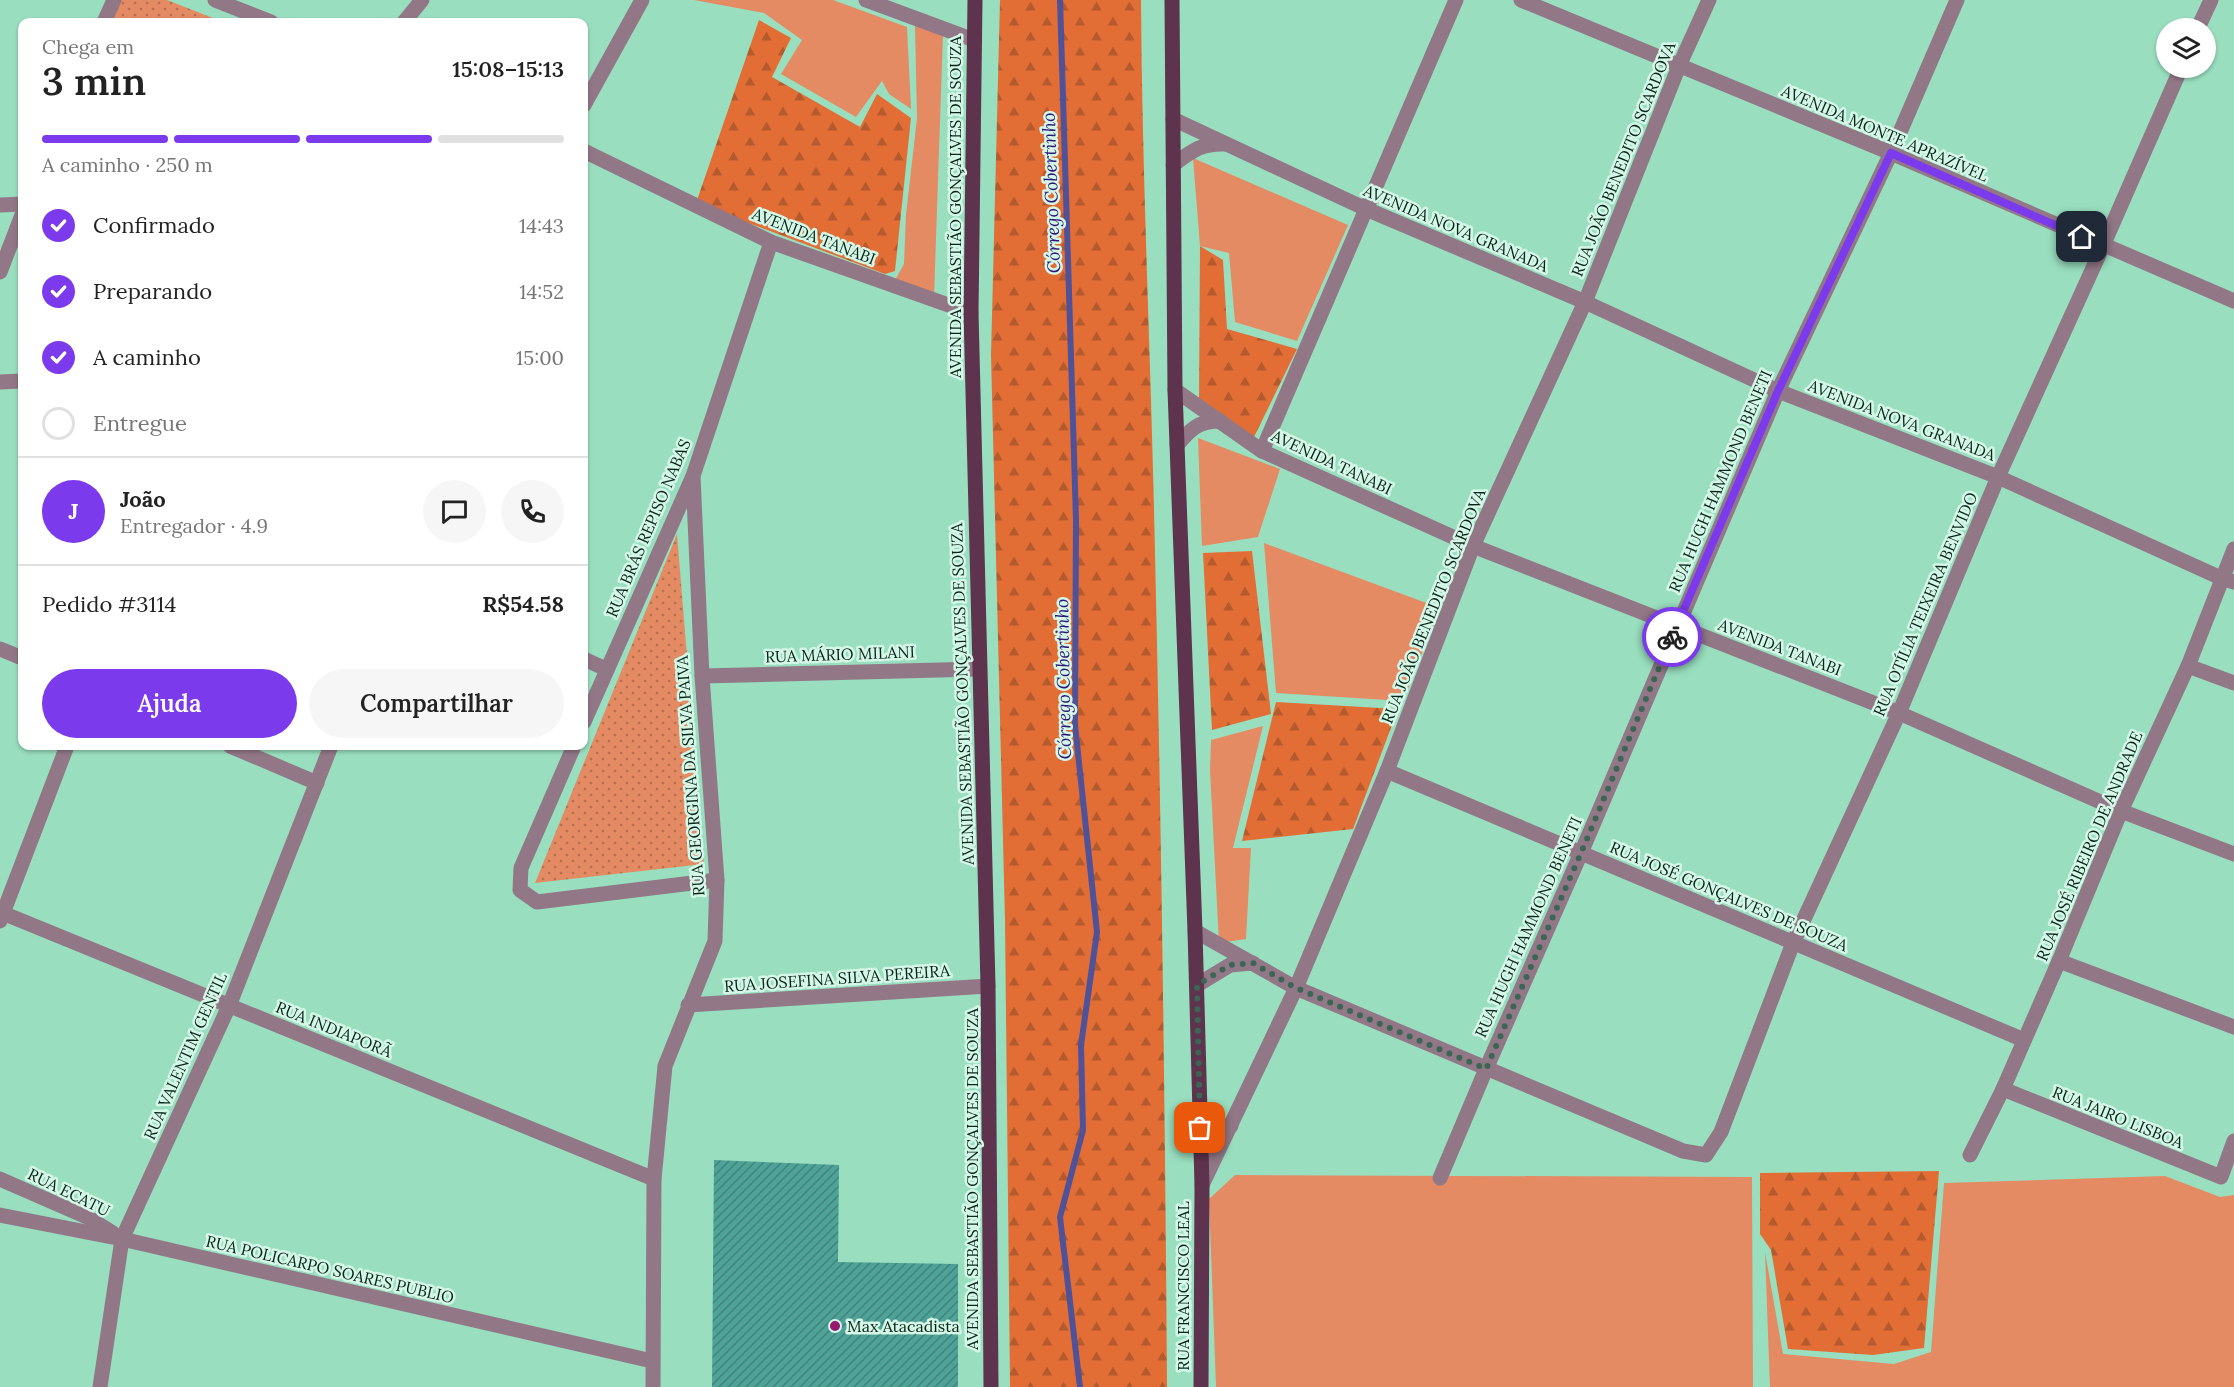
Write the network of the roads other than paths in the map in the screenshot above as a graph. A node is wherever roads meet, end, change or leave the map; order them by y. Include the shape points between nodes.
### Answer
1 (114, 0) edge
2 (215, 0) edge
3 (422, 0) edge
4 (642, 0) edge
5 (866, 0) edge
6 (975, 0) edge
7 (1172, 0) edge
8 (1456, 0) edge
9 (1521, 0) edge
10 (1709, 0) edge
11 (1957, 0) edge
12 (2211, 0) edge
13 (106, 18) edge
14 (261, 18) edge
15 (407, 18) edge
16 (2203, 18) edge
17 (974, 40) junction
18 (1679, 66) junction
19 (2177, 78) edge
20 (588, 98) edge
21 (1173, 118) junction
22 (1228, 144) junction
23 (588, 153) edge
24 (1891, 153) junction
25 (1173, 165) junction
26 (18, 204) edge
27 (0, 205) edge
28 (1366, 209) junction
29 (18, 225) edge
30 (771, 242) junction
31 (2103, 246) junction
32 (0, 272) edge
33 (2234, 301) edge
34 (1585, 302) junction
35 (971, 313) junction
36 (18, 381) edge
37 (0, 382) edge
38 (1175, 390) junction
39 (1778, 391) junction
40 (1220, 421) junction
41 (1177, 445) junction
42 (1262, 451) junction
43 (693, 476) junction
44 (1998, 477) junction
45 (1473, 546) junction
46 (2234, 549) edge
47 (2228, 580) edge
48 (1677, 626) junction
49 (0, 649) edge
50 (18, 656) edge
51 (588, 661) edge
52 (2188, 666) junction
53 (606, 669) junction
54 (979, 669) junction
55 (702, 676) junction
56 (2234, 683) edge
57 (588, 712) edge
58 (1899, 712) junction
59 (65, 750) edge
60 (239, 750) edge
61 (329, 750) edge
62 (572, 750) edge
63 (1387, 771) junction
64 (316, 783) junction
65 (2121, 811) junction
66 (1581, 853) junction
67 (2234, 854) edge
68 (717, 880) junction
69 (1, 916) edge
70 (1196, 931) junction
71 (1793, 943) junction
72 (2059, 961) junction
73 (1253, 963) junction
74 (1197, 985) junction
75 (988, 986) junction
76 (1296, 988) junction
77 (687, 1005) junction
78 (229, 1006) junction
79 (2234, 1027) edge
80 (2024, 1040) junction
81 (1486, 1069) junction
82 (2002, 1089) junction
83 (1232, 1126) junction
84 (1200, 1128) junction
85 (2234, 1141) edge
86 (1970, 1155) dead end
87 (1440, 1178) dead end
88 (0, 1179) edge
89 (654, 1179) junction
90 (1202, 1185) junction
91 (0, 1215) edge
92 (122, 1239) junction
93 (652, 1361) junction
94 (100, 1387) edge
95 (653, 1387) edge
96 (991, 1387) edge
97 (1201, 1387) edge

1 - 13 street
2 - 14 street
3 - 15 street
4 - 20 street
5 - 17 street
6 - 17 main road, AVENIDA SEBASTIÃO GONÇALVES DE SOUZA
7 - 21 main road
8 - 28 street
9 - 18 street, AVENIDA MONTE APRAZÍVEL
10 - 18 street, RUA JOÃO BENEDITO SCARDOVA
11 - 24 street, RUA HUGH HAMMOND BENETI
12 - 16 street
17 - 35 main road, AVENIDA SEBASTIÃO GONÇALVES DE SOUZA
18 - 24 street, AVENIDA MONTE APRAZÍVEL
18 - 34 street, RUA JOÃO BENEDITO SCARDOVA
19 - 31 street, RUA OTÍLIA TEIXEIRA BENVIDO
21 - 22 street, AVENIDA NOVA GRANADA
21 - 25 main road
22 - 25 street via 1194,149
22 - 28 street, AVENIDA NOVA GRANADA
23 - 30 street, AVENIDA TANABI
24 - 31 street, AVENIDA MONTE APRAZÍVEL
24 - 39 street, RUA HUGH HAMMOND BENETI
25 - 38 main road
26 - 27 street
28 - 34 street, AVENIDA NOVA GRANADA
28 - 42 street
29 - 32 street
30 - 35 street, AVENIDA TANABI
30 - 43 street, RUA BRÁS REPISO NABAS
31 - 33 street, AVENIDA MONTE APRAZÍVEL
31 - 44 street, RUA OTÍLIA TEIXEIRA BENVIDO
34 - 39 street, AVENIDA NOVA GRANADA
34 - 45 street, RUA JOÃO BENEDITO SCARDOVA
35 - 54 main road, AVENIDA SEBASTIÃO GONÇALVES DE SOUZA
36 - 37 street
38 - 40 street, AVENIDA TANABI
38 - 41 main road
39 - 44 street, AVENIDA NOVA GRANADA
39 - 48 street, RUA HUGH HAMMOND BENETI
40 - 41 street via 1205,421
40 - 42 street, AVENIDA TANABI
41 - 70 main road
42 - 45 street, AVENIDA TANABI
43 - 53 street, RUA BRÁS REPISO NABAS
43 - 55 street, RUA GEORGINA DA SILVA PAIVA
44 - 47 street, AVENIDA NOVA GRANADA
44 - 58 street, RUA OTÍLIA TEIXEIRA BENVIDO
45 - 48 street, AVENIDA TANABI
45 - 63 street, RUA JOÃO BENEDITO SCARDOVA
46 - 47 street, RUA JOSÉ RIBEIRO DE ANDRADE
47 - 52 street, RUA JOSÉ RIBEIRO DE ANDRADE
48 - 58 street, AVENIDA TANABI
48 - 66 street, RUA HUGH HAMMOND BENETI
49 - 50 street
51 - 53 street
52 - 56 street
52 - 65 street, RUA JOSÉ RIBEIRO DE ANDRADE
53 - 57 street, RUA BRÁS REPISO NABAS
54 - 55 street, RUA MÁRIO MILANI
54 - 75 main road, AVENIDA SEBASTIÃO GONÇALVES DE SOUZA
55 - 68 street, RUA GEORGINA DA SILVA PAIVA
58 - 65 street, AVENIDA TANABI
58 - 71 street, RUA OTÍLIA TEIXEIRA BENVIDO
59 - 69 street
60 - 64 street
61 - 64 street, RUA VALENTIM GENTIL
62 - 68 street via 521,868 520,890 537,902
63 - 66 street, RUA JOSÉ GONÇALVES DE SOUZA
63 - 76 street, RUA JOÃO BENEDITO SCARDOVA
64 - 78 street, RUA VALENTIM GENTIL
65 - 67 street, AVENIDA TANABI
65 - 72 street, RUA JOSÉ RIBEIRO DE ANDRADE
66 - 71 street, RUA JOSÉ GONÇALVES DE SOUZA
66 - 81 street, RUA HUGH HAMMOND BENETI
68 - 77 street, RUA GEORGINA DA SILVA PAIVA via 715,942
69 - 78 street, RUA INDIAPORÃ
70 - 73 street
70 - 74 main road
71 - 80 street, RUA JOSÉ GONÇALVES DE SOUZA
71 - 81 street, RUA OTÍLIA TEIXEIRA BENVIDO via 1721,1132 1706,1155 1683,1151
72 - 79 street
72 - 80 street, RUA JOSÉ RIBEIRO DE ANDRADE
73 - 74 street via 1230,965
73 - 76 street
74 - 84 main road
75 - 77 street, RUA JOSEFINA SILVA PEREIRA
75 - 96 main road, AVENIDA SEBASTIÃO GONÇALVES DE SOUZA
76 - 81 street
76 - 83 street, RUA JOÃO BENEDITO SCARDOVA
77 - 89 street, RUA GEORGINA DA SILVA PAIVA via 665,1066
78 - 89 street, RUA INDIAPORÃ
78 - 92 street, RUA VALENTIM GENTIL
80 - 82 street, RUA JOSÉ RIBEIRO DE ANDRADE
81 - 87 street, RUA HUGH HAMMOND BENETI
82 - 85 street, RUA JAIRO LISBOA via 2221,1177
82 - 86 street, RUA JOSÉ RIBEIRO DE ANDRADE
83 - 84 street
83 - 90 street, RUA JOÃO BENEDITO SCARDOVA
84 - 90 main road
88 - 92 street, RUA ECATU via 89,1218
89 - 93 street, RUA GEORGINA DA SILVA PAIVA
90 - 97 main road, RUA FRANCISCO LEAL
91 - 92 street, RUA POLICARPO SOARES PUBLIO
92 - 93 street, RUA POLICARPO SOARES PUBLIO
92 - 94 street, RUA VALENTIM GENTIL
93 - 95 street, RUA GEORGINA DA SILVA PAIVA

